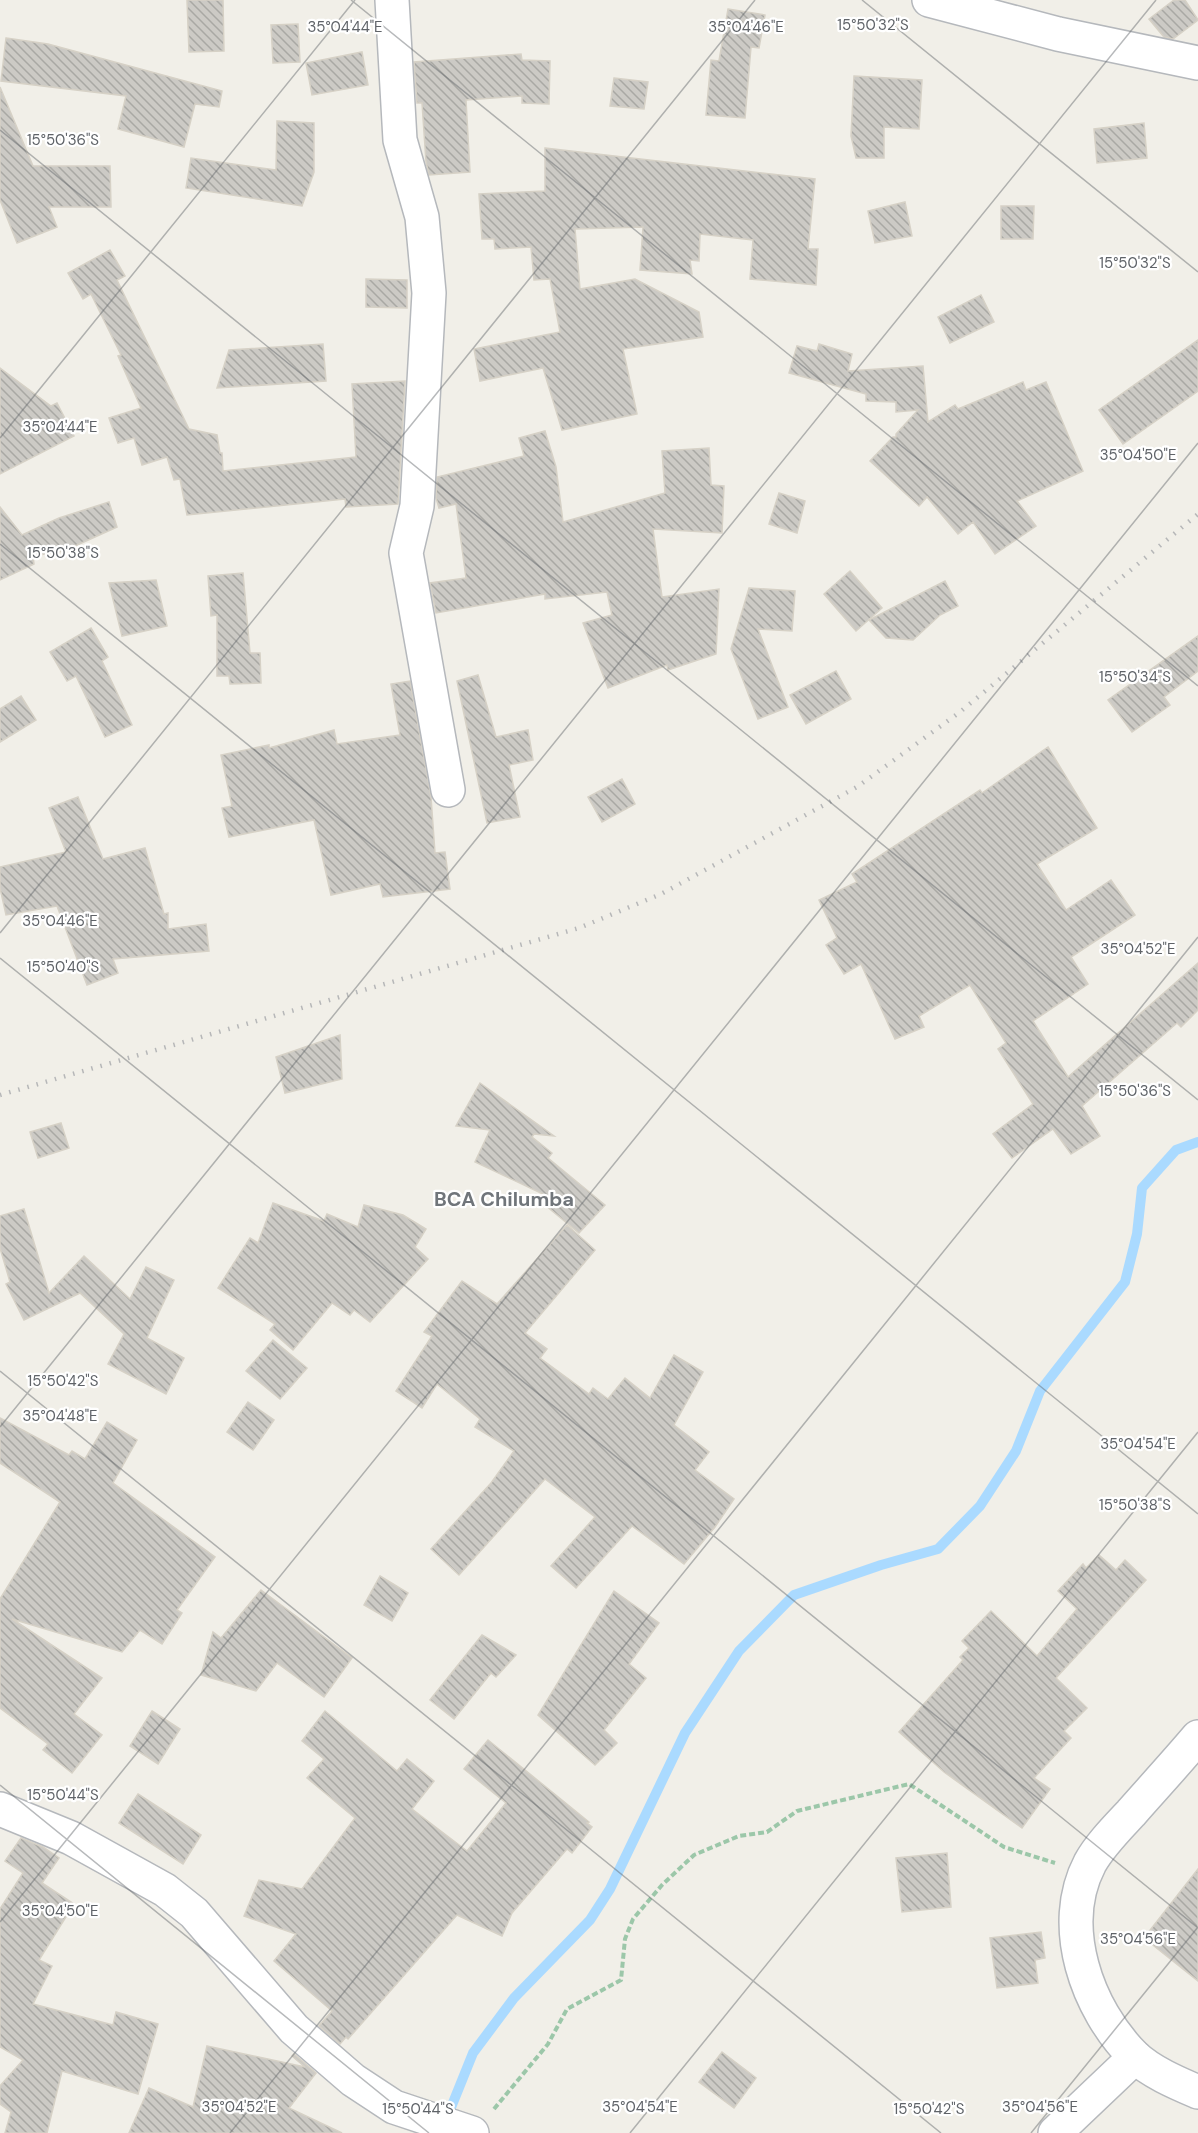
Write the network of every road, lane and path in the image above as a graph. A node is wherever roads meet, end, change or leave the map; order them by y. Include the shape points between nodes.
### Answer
1 (392, 0) edge
2 (929, 0) edge
3 (1198, 63) edge
4 (448, 790) dead end
5 (1198, 1737) edge
6 (0, 1809) edge
7 (1088, 1870) junction
8 (1135, 2057) junction
9 (1198, 2092) edge
10 (483, 2122) edge
11 (1054, 2133) edge

1 - 4 street via 400,140 422,216 429,293 417,506 406,553
2 - 3 street via 1058,34
5 - 7 street via 1115,1830
6 - 10 street via 70,1838 165,1890 194,1913 294,2029 353,2080 394,2107
7 - 8 street via 1079,1898 1083,1971 1100,2012
7 - 10 path via 1004,1847 909,1784 797,1811 767,1832 739,1836 694,1855 662,1885 633,1919 625,1940 621,1980 567,2009 548,2044
8 - 9 street
8 - 11 street

